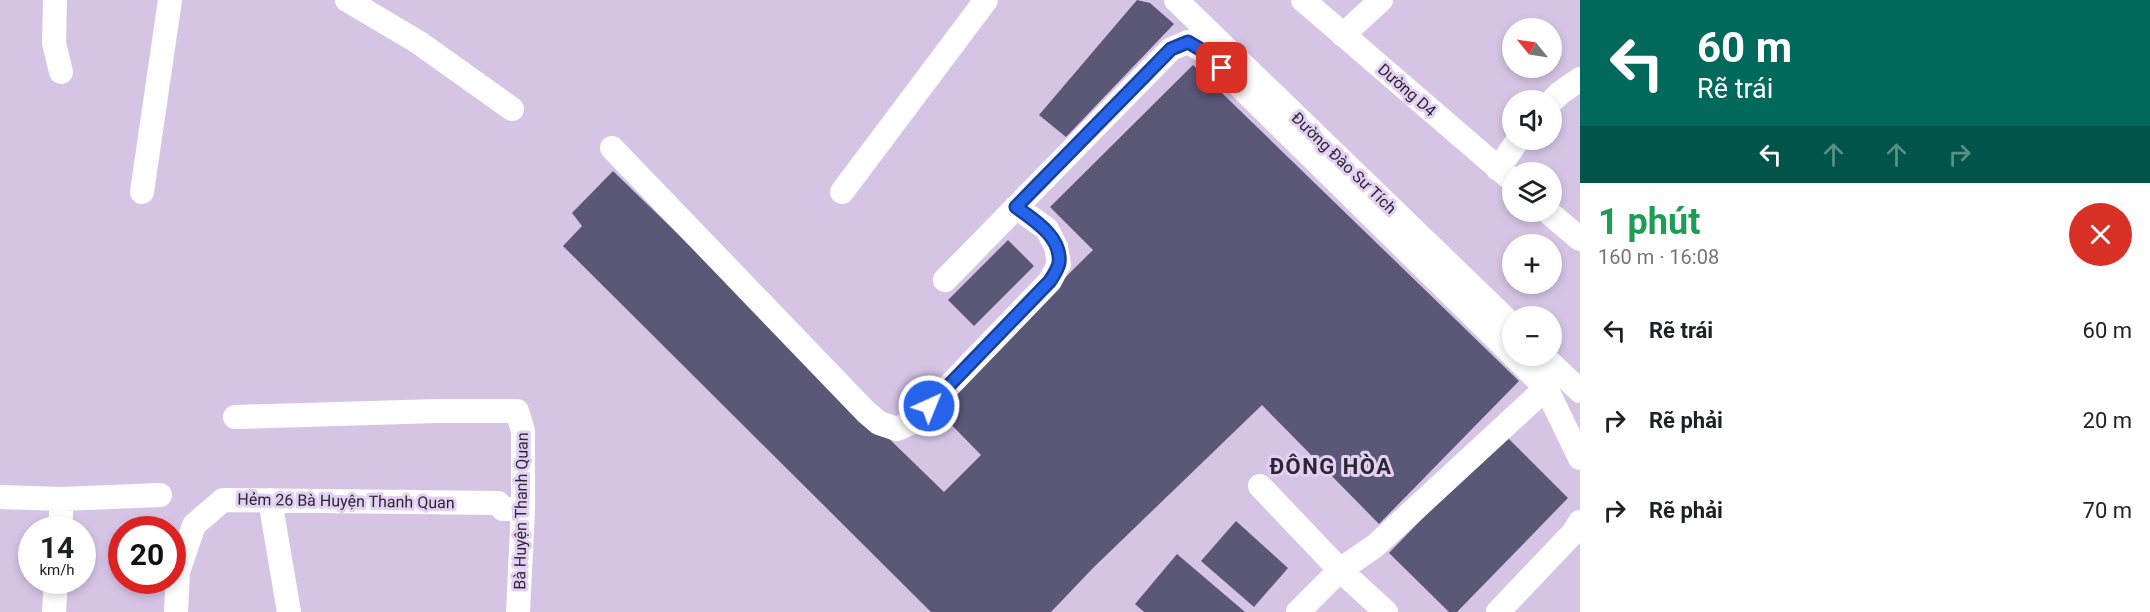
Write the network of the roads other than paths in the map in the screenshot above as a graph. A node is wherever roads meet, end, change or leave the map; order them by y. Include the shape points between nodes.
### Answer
1 (55, 0) edge
2 (170, 0) edge
3 (347, 0) edge
4 (986, 0) edge
5 (1176, 0) edge
6 (1302, 0) edge
7 (1382, 0) edge
8 (1343, 35) junction
9 (61, 72) dead end
10 (1580, 80) edge
11 (1562, 92) edge
12 (512, 108) dead end
13 (612, 148) dead end
14 (1502, 171) edge
15 (142, 192) dead end
16 (842, 192) dead end
17 (1016, 207) junction
18 (1560, 222) edge
19 (1580, 239) edge
20 (945, 280) dead end
21 (1502, 315) edge
22 (1502, 344) edge
23 (1524, 366) edge
24 (1554, 366) edge
25 (1546, 388) junction
26 (1580, 391) edge
27 (235, 417) dead end
28 (1580, 458) edge
29 (1260, 486) dead end
30 (160, 495) dead end
31 (0, 497) edge
32 (62, 499) junction
33 (270, 500) junction
34 (513, 509) junction
35 (61, 516) edge
36 (1580, 522) edge
37 (1340, 570) junction
38 (55, 594) edge
39 (54, 612) edge
40 (176, 612) edge
41 (289, 612) edge
42 (518, 612) edge
43 (1298, 612) edge
44 (1386, 612) edge
45 (1498, 612) edge

1 - 9 street via 54,43
2 - 15 street
3 - 12 street via 418,42
4 - 16 street
5 - 21 street, Đường Đào Sư Tích
6 - 8 street, Dường D4
7 - 8 street
8 - 14 street, Dường D4
10 - 11 street
13 - 17 street via 866,412 879,423 897,429 915,421 1050,281 1059,264 1056,247 1047,229
17 - 20 street
17 - 22 street via 1171,49 1188,42 1205,52
18 - 19 street
23 - 25 street
24 - 26 street
25 - 28 street
25 - 37 street via 1375,546
27 - 34 street, Bà Huyện Thanh Quan via 517,411 523,431
29 - 37 street
30 - 32 street
31 - 32 street
32 - 35 street
33 - 34 street, Hẻm 26 Bà Huyện Thanh Quan via 498,503
33 - 40 street, Hẻm 26 Bà Huyện Thanh Quan via 223,500 194,525 178,572
33 - 41 street
34 - 42 street, Bà Huyện Thanh Quan
36 - 45 street
37 - 43 street
37 - 44 street
38 - 39 street

